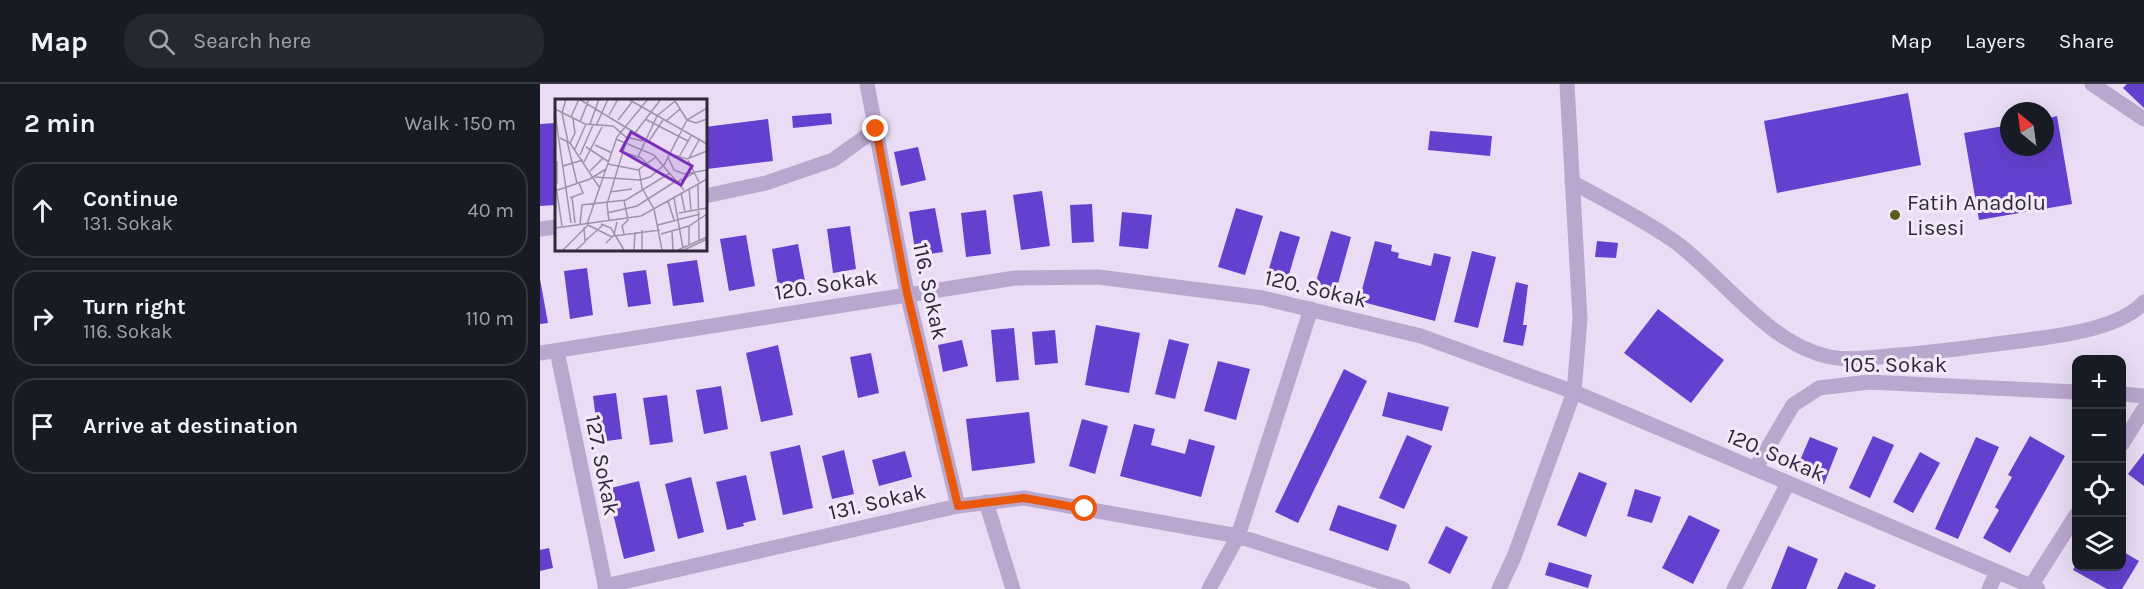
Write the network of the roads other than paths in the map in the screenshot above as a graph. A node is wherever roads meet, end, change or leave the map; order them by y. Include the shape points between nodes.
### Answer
1 (867, 84) edge
2 (1567, 84) edge
3 (2091, 84) edge
4 (2144, 119) edge
5 (876, 129) junction
6 (1572, 183) junction
7 (706, 196) edge
8 (555, 227) edge
9 (540, 229) edge
10 (907, 293) junction
11 (2144, 302) edge
12 (1311, 309) junction
13 (557, 351) junction
14 (540, 353) edge
15 (1574, 392) junction
16 (2072, 392) edge
17 (2126, 394) edge
18 (2144, 396) edge
19 (2144, 409) edge
20 (2126, 436) edge
21 (1755, 469) junction
22 (1788, 483) junction
23 (986, 502) junction
24 (958, 506) junction
25 (2075, 517) edge
26 (1238, 536) junction
27 (1997, 572) junction
28 (605, 588) edge
29 (2035, 588) edge
30 (1013, 589) edge
31 (1209, 589) edge
32 (1403, 589) edge
33 (1499, 589) edge
34 (1734, 589) edge
35 (1989, 589) edge

1 - 5 street, 116. Sokak
2 - 6 street
3 - 4 street
5 - 7 street via 833,160 766,183
5 - 10 street, 116. Sokak
6 - 11 street via 1636,216 1679,245 1779,333 1804,349 1831,357 1951,350 2062,335 2111,322
6 - 15 street via 1580,319
8 - 9 street
10 - 12 street, 120. Sokak via 1015,278 1098,277 1263,298
10 - 13 street, 120. Sokak
10 - 24 street, 116. Sokak
12 - 15 street, 120. Sokak via 1421,336
12 - 26 street
13 - 14 street, 120. Sokak
13 - 28 street, 127. Sokak
15 - 21 street, 120. Sokak
15 - 33 street
16 - 21 street, 105. Sokak via 1869,382 1819,388 1793,405
17 - 18 street
19 - 20 street
21 - 22 street, 120. Sokak
22 - 27 street, 120. Sokak
22 - 34 street
23 - 24 street, 131. Sokak
23 - 26 street, 131. Sokak via 1024,498
23 - 30 street
24 - 28 street, 131. Sokak
25 - 29 street
26 - 31 street
26 - 32 street, 131. Sokak
27 - 29 street, 120. Sokak
27 - 35 street

